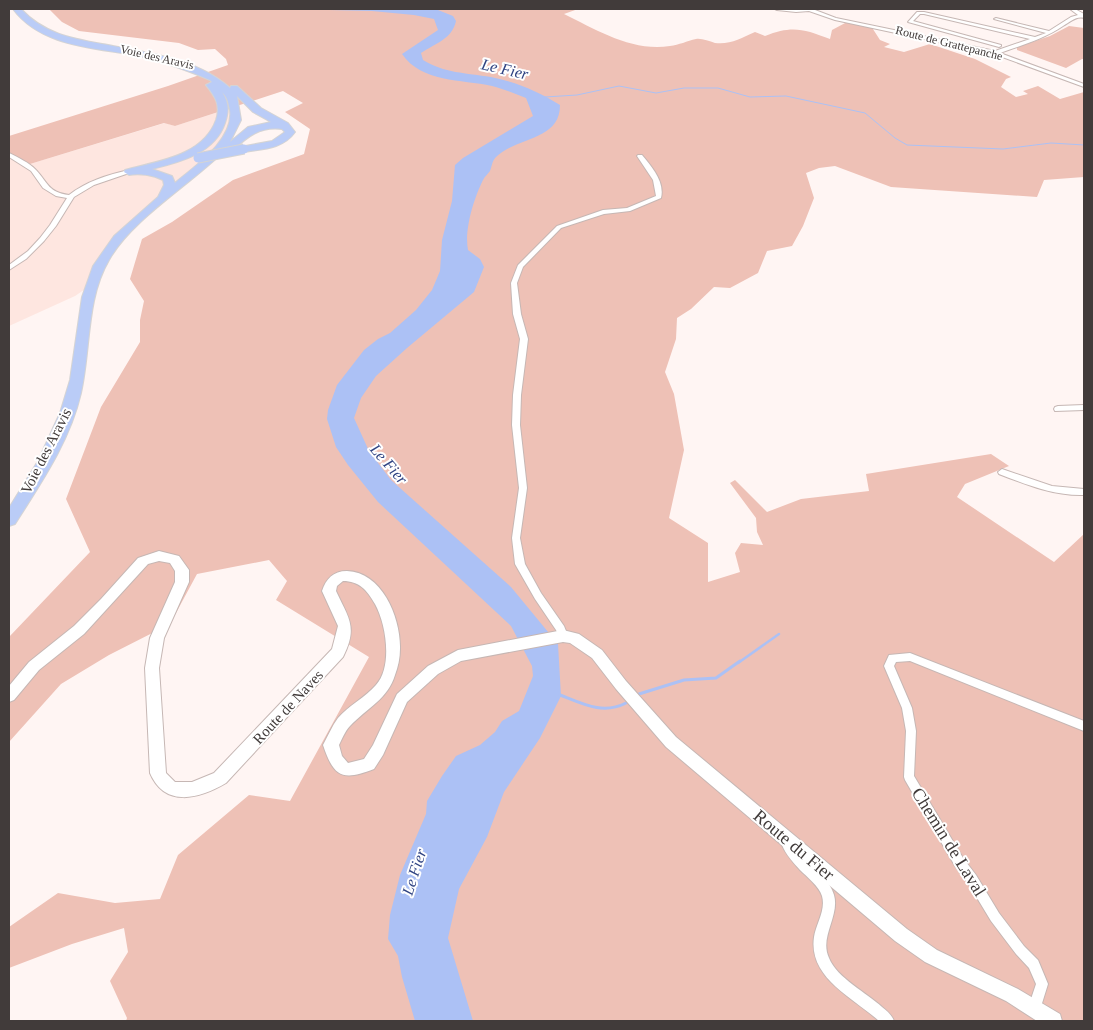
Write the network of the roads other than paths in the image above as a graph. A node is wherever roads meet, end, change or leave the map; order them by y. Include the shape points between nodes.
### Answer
1 (17, 9) edge
2 (24, 9) edge
3 (777, 9) edge
4 (1072, 9) edge
5 (813, 10) edge
6 (1083, 16) edge
7 (996, 19) dead end
8 (941, 31) junction
9 (1052, 33) junction
10 (936, 39) junction
11 (1036, 39) junction
12 (999, 46) dead end
13 (995, 52) junction
14 (161, 59) junction
15 (1084, 86) edge
16 (234, 88) junction
17 (287, 127) junction
18 (225, 153) junction
19 (9, 155) edge
20 (640, 156) dead end
21 (182, 157) junction
22 (198, 158) junction
23 (129, 172) junction
24 (72, 196) junction
25 (162, 198) junction
26 (140, 218) junction
27 (9, 268) edge
28 (1058, 408) dead end
29 (1084, 408) edge
30 (1002, 472) dead end
31 (1084, 492) edge
32 (9, 520) edge
33 (563, 636) junction
34 (9, 696) edge
35 (1084, 726) edge
36 (785, 838) junction
37 (1034, 1008) junction
38 (888, 1021) edge
39 (1053, 1021) edge

1 - 14 highway, Voie des Aravis via 33,26 54,36
2 - 16 highway, Voie des Aravis via 44,27 59,34 188,62 217,75
3 - 5 street, Route de Grattepanche
4 - 6 street
5 - 10 street, Route de Grattepanche via 835,19
6 - 9 street via 1073,18
7 - 9 street
8 - 10 street
8 - 11 street via 910,22 924,12
8 - 12 street
9 - 11 street
10 - 13 street, Route de Grattepanche
11 - 13 street
13 - 15 street, Route de Grattepanche
14 - 21 highway via 204,78 218,92 223,104 221,122 211,138
14 - 25 highway, Voie des Aravis via 198,70 219,82 234,99 238,116 232,134 220,150
16 - 17 highway via 260,112
16 - 18 highway, Voie des Aravis via 243,104 243,123
17 - 18 highway via 270,124 253,128
17 - 22 highway, bridge via 290,134 282,140
18 - 26 highway, Voie des Aravis
19 - 24 street via 33,170 51,192
20 - 33 street via 657,180 660,197 628,210 603,212 560,226 520,266 514,283 524,339 516,425 523,488 516,538 520,564
21 - 22 highway
21 - 23 highway
22 - 23 highway
23 - 24 street via 95,182
23 - 25 highway via 154,172 167,177 170,184
24 - 27 street via 37,246
25 - 26 highway, Voie des Aravis
26 - 32 highway, Voie des Aravis via 114,244 99,266 89,296 77,380 70,405 52,447
28 - 29 street
30 - 31 street via 1046,488
33 - 34 main road, Route de Naves via 458,656 433,670 402,698 369,764 349,770 336,760 331,745 343,724 383,688 394,648 392,624 371,587 362,578 351,574 340,576 330,583 328,591 343,616 345,626 345,638 338,652 220,778 192,790 177,789 164,784 158,773 152,668 157,638 182,582 182,570 174,559 160,556 143,561 106,604 34,666
33 - 36 main road, Route du Fier via 574,638 597,654 671,742
35 - 37 street, Chemin de Laval via 910,657 893,658 888,666 907,708 911,731 909,777 995,917 1034,964 1042,984
36 - 37 main road, Route du Fier via 924,951
36 - 38 street via 792,855 824,887 828,896 819,941 826,967 841,984
37 - 39 main road, Route du Fier

